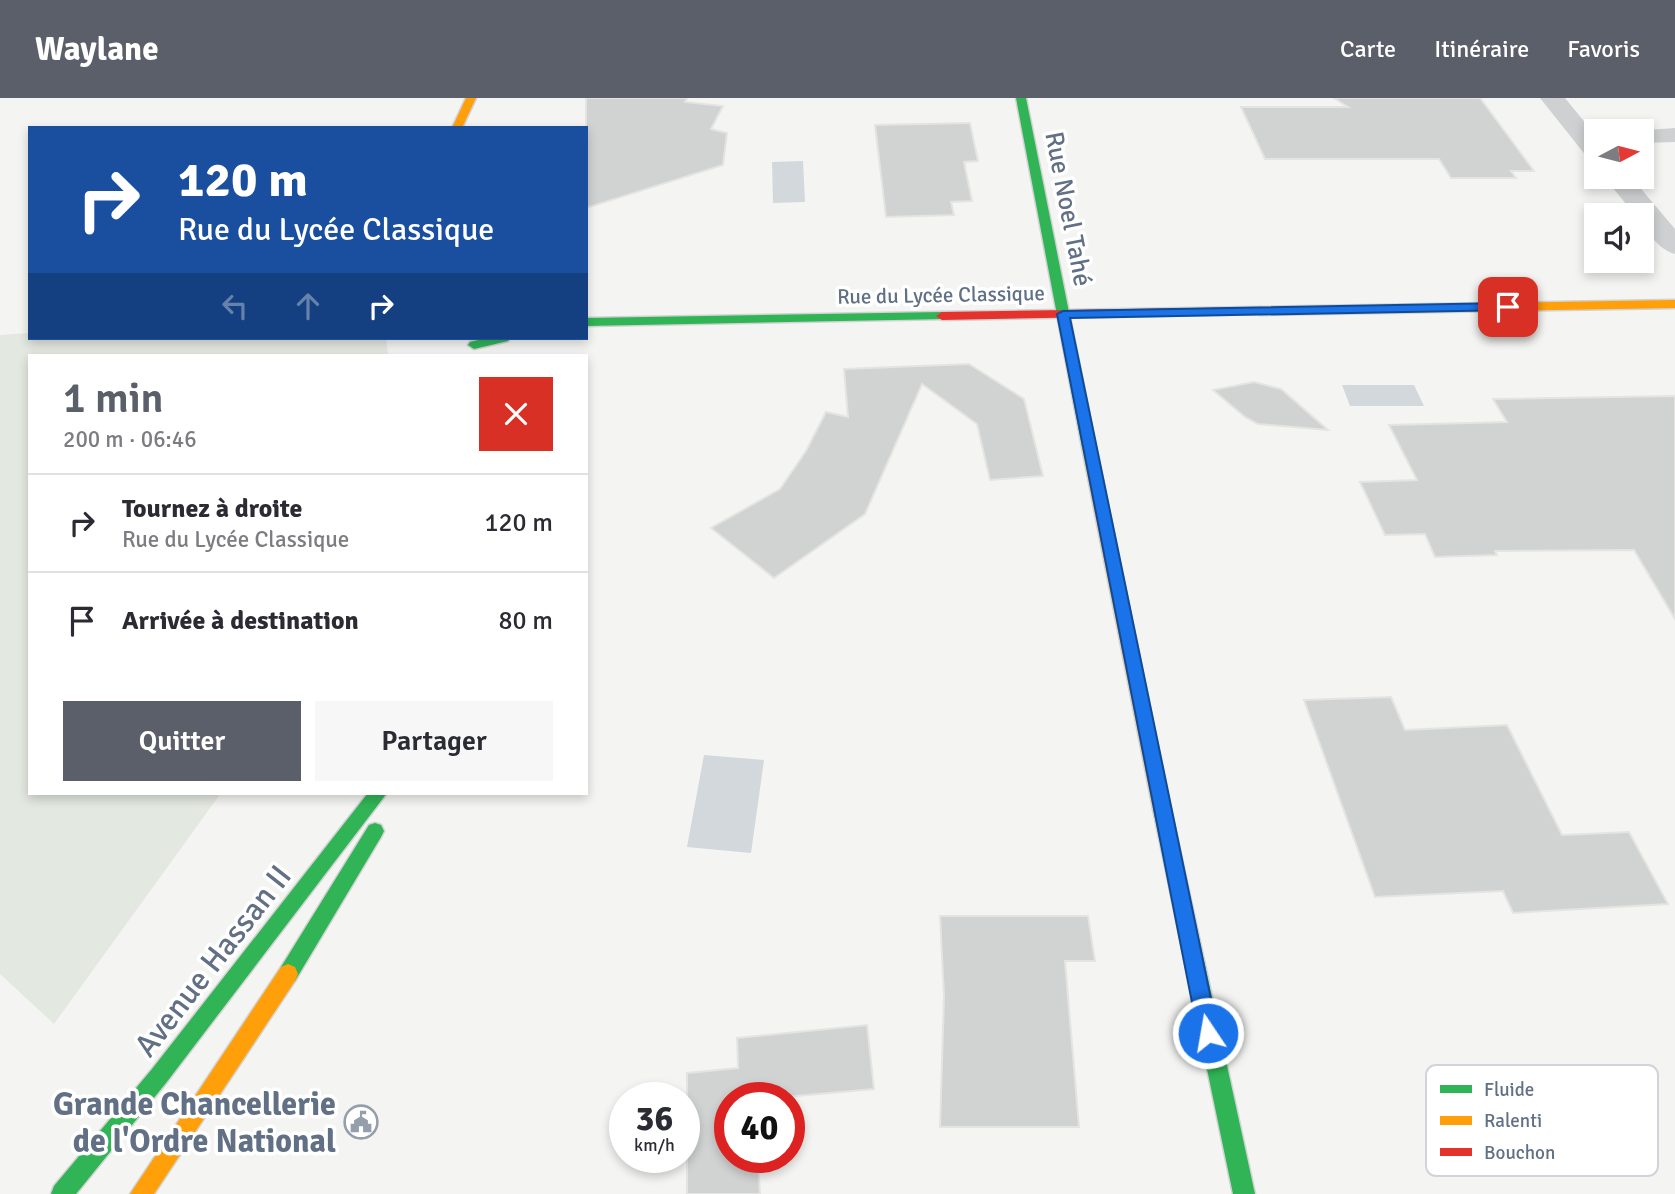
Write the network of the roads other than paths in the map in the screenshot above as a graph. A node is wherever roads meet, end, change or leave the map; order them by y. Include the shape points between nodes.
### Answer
1 (471, 98) edge
2 (1021, 98) edge
3 (1552, 98) edge
4 (458, 126) edge
5 (1584, 133) edge
6 (1675, 135) edge
7 (1654, 136) edge
8 (1627, 189) edge
9 (1675, 246) edge
10 (1675, 304) edge
11 (1063, 314) junction
12 (588, 322) edge
13 (496, 340) edge
14 (474, 346) edge
15 (387, 801) edge
16 (62, 1194) edge
17 (141, 1194) edge
18 (1244, 1194) edge

1 - 4 street
2 - 11 street, Rue Noel Tahé
3 - 5 street
6 - 7 street
8 - 9 street
10 - 11 street, Rue du Lycée Classique
11 - 12 street, Rue du Lycée Classique
11 - 18 street, Rue Noel Tahé
13 - 14 street
15 - 16 street, Avenue Hassan II
15 - 17 street, Avenue Hassan II via 299,957

